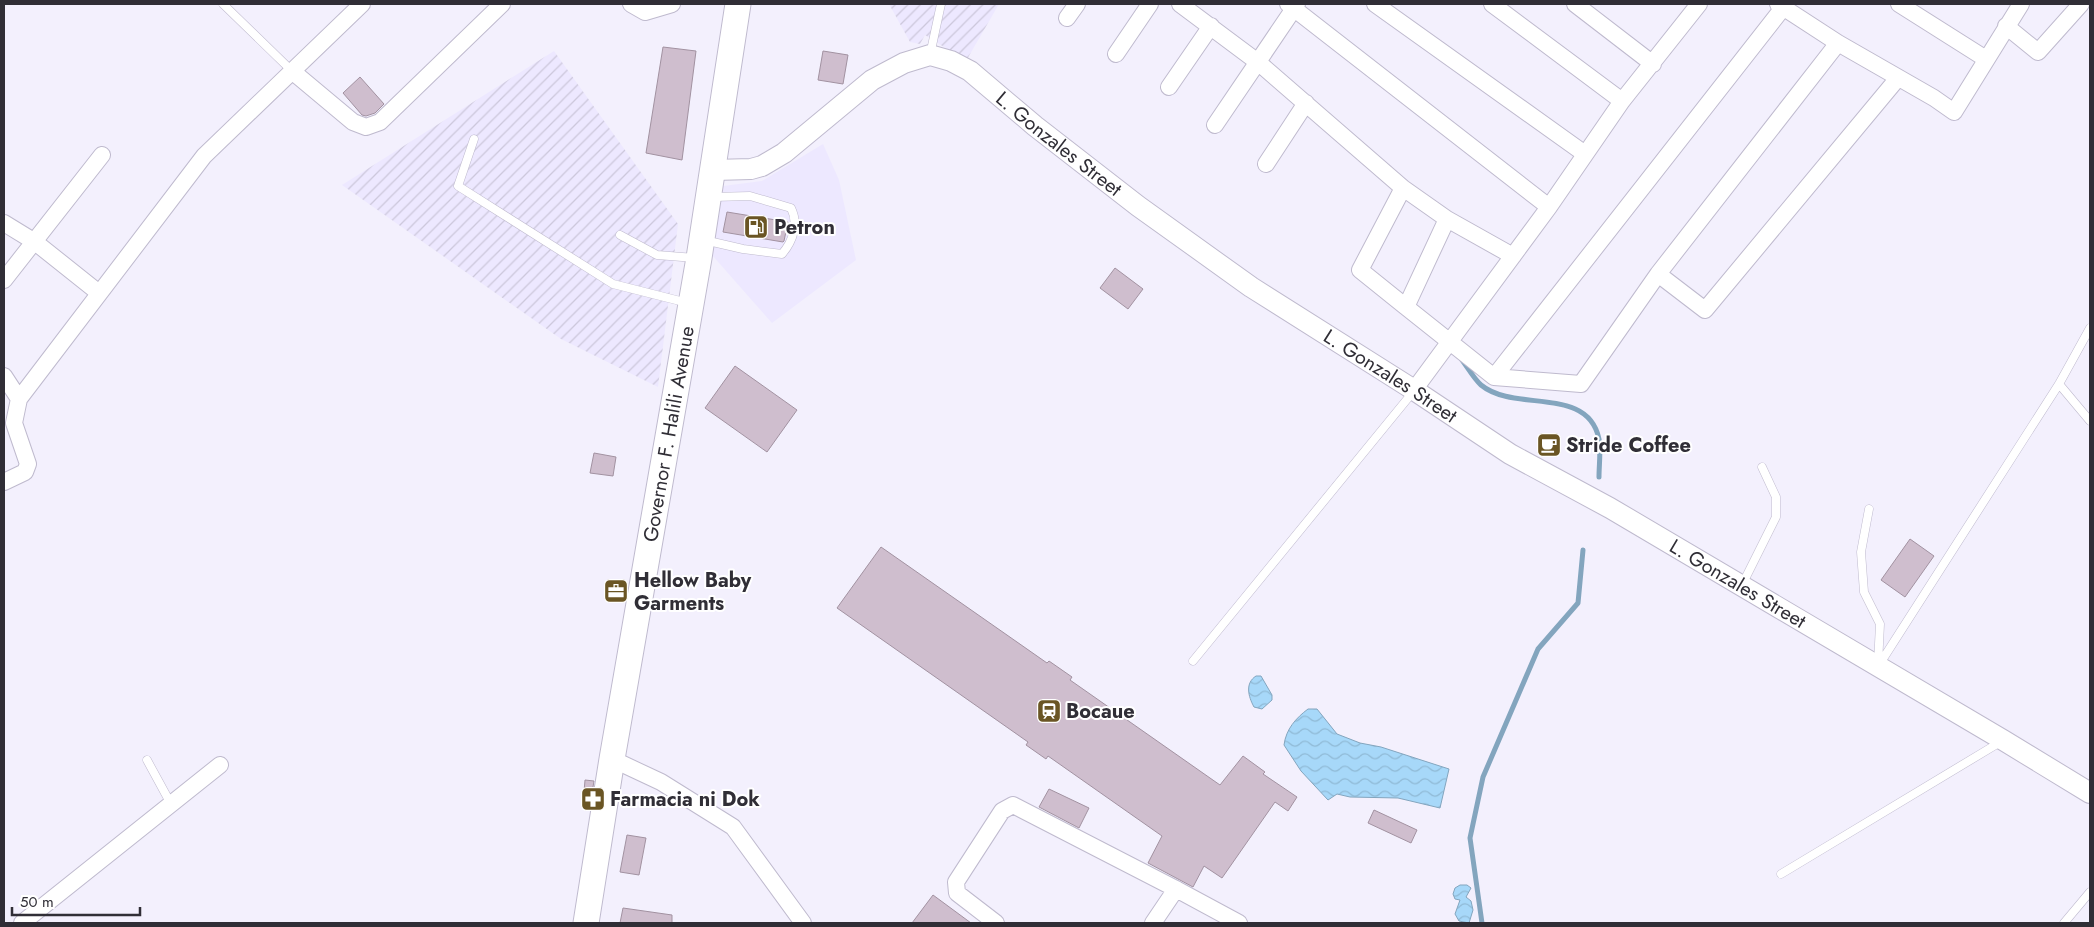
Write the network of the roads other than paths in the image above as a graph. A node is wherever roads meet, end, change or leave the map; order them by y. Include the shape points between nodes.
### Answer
1 (223, 4) edge
2 (362, 4) edge
3 (502, 4) edge
4 (631, 4) edge
5 (672, 4) edge
6 (738, 4) edge
7 (941, 4) edge
8 (1077, 4) edge
9 (1150, 4) edge
10 (1180, 4) edge
11 (1375, 4) edge
12 (1492, 4) edge
13 (1575, 4) edge
14 (1699, 4) edge
15 (1900, 4) edge
16 (2081, 4) edge
17 (1293, 5) edge
18 (1782, 5) edge
19 (2018, 5) edge
20 (1067, 18) dead end
21 (1211, 26) junction
22 (2006, 26) junction
23 (1838, 43) junction
24 (1116, 54) dead end
25 (930, 55) junction
26 (1986, 59) junction
27 (1259, 63) junction
28 (1653, 64) junction
29 (292, 71) junction
30 (1898, 78) junction
31 (1169, 86) dead end
32 (1622, 102) junction
33 (1306, 103) junction
34 (1216, 125) dead end
35 (474, 140) dead end
36 (1585, 154) junction
37 (102, 155) dead end
38 (1266, 164) dead end
39 (714, 170) junction
40 (1403, 188) junction
41 (709, 197) junction
42 (1549, 207) junction
43 (1447, 219) junction
44 (4, 223) edge
45 (620, 235) dead end
46 (35, 242) junction
47 (701, 249) junction
48 (1513, 256) junction
49 (1658, 274) junction
50 (4, 280) edge
51 (99, 293) junction
52 (691, 304) junction
53 (1406, 308) junction
54 (2090, 328) edge
55 (1451, 342) junction
56 (4, 376) edge
57 (1494, 377) junction
58 (2059, 384) junction
59 (1414, 390) junction
60 (19, 399) junction
61 (2090, 421) edge
62 (1762, 467) dead end
63 (4, 482) edge
64 (1869, 509) dead end
65 (1741, 587) junction
66 (1193, 661) dead end
67 (1878, 666) junction
68 (2003, 740) junction
69 (612, 759) junction
70 (147, 760) dead end
71 (220, 765) dead end
72 (2090, 793) edge
73 (171, 804) junction
74 (1781, 874) dead end
75 (1176, 889) junction
76 (2090, 892) edge
77 (22, 923) edge
78 (586, 923) edge
79 (803, 923) edge
80 (996, 923) edge
81 (1153, 923) edge
82 (1239, 923) edge
83 (2064, 923) edge

1 - 29 lane
2 - 29 street
3 - 29 street via 380,122 366,127 353,122
4 - 5 street via 645,12
6 - 39 main road, Governor F. Halili Avenue
7 - 25 lane
8 - 20 street
9 - 24 street
10 - 21 street
11 - 36 street
12 - 32 street
13 - 28 street
14 - 28 street
15 - 26 street
16 - 22 street via 2038,52
17 - 27 street
17 - 42 street
18 - 23 street
18 - 57 street
19 - 22 street
21 - 27 street
21 - 31 street
22 - 26 street
23 - 30 street
23 - 49 street
25 - 39 street via 904,63 872,80 784,153 762,166
25 - 59 street, L. Gonzales Street via 970,71 1035,126 1242,281
26 - 30 street via 1954,112
27 - 33 street
27 - 34 street
28 - 32 street
29 - 51 street via 204,156
30 - 49 street via 1705,310
32 - 36 street
33 - 38 street
33 - 40 street
35 - 52 lane via 458,186 613,284
36 - 42 street
37 - 46 street
39 - 41 main road, Governor F. Halili Avenue
40 - 43 street
40 - 53 street via 1360,270
41 - 47 main road, Governor F. Halili Avenue
41 - 47 lane via 750,196 791,208 796,218 791,243 782,254 743,249
42 - 48 street
43 - 48 street
43 - 53 street
44 - 46 street
45 - 47 lane via 657,255
46 - 50 street
46 - 51 street
47 - 52 main road, Governor F. Halili Avenue
48 - 55 street
49 - 57 street via 1581,384
51 - 60 street
52 - 69 main road, Governor F. Halili Avenue
53 - 55 street
54 - 58 lane
55 - 57 street
55 - 59 street
56 - 60 street
58 - 61 lane
58 - 67 lane
59 - 65 street, L. Gonzales Street via 1510,454 1610,508
59 - 66 lane
60 - 63 street via 14,423 28,464 25,472
62 - 65 lane via 1776,497 1776,517
64 - 67 lane via 1862,560 1864,592 1880,624
65 - 67 street, L. Gonzales Street
67 - 68 street, L. Gonzales Street
68 - 72 street, L. Gonzales Street
68 - 74 lane
69 - 78 main road, Governor F. Halili Avenue
69 - 79 street via 662,782 733,827
70 - 73 lane
71 - 73 street
73 - 77 street
75 - 80 street via 1013,806 1002,811 956,882 957,893
75 - 81 street
75 - 82 street
76 - 83 lane

